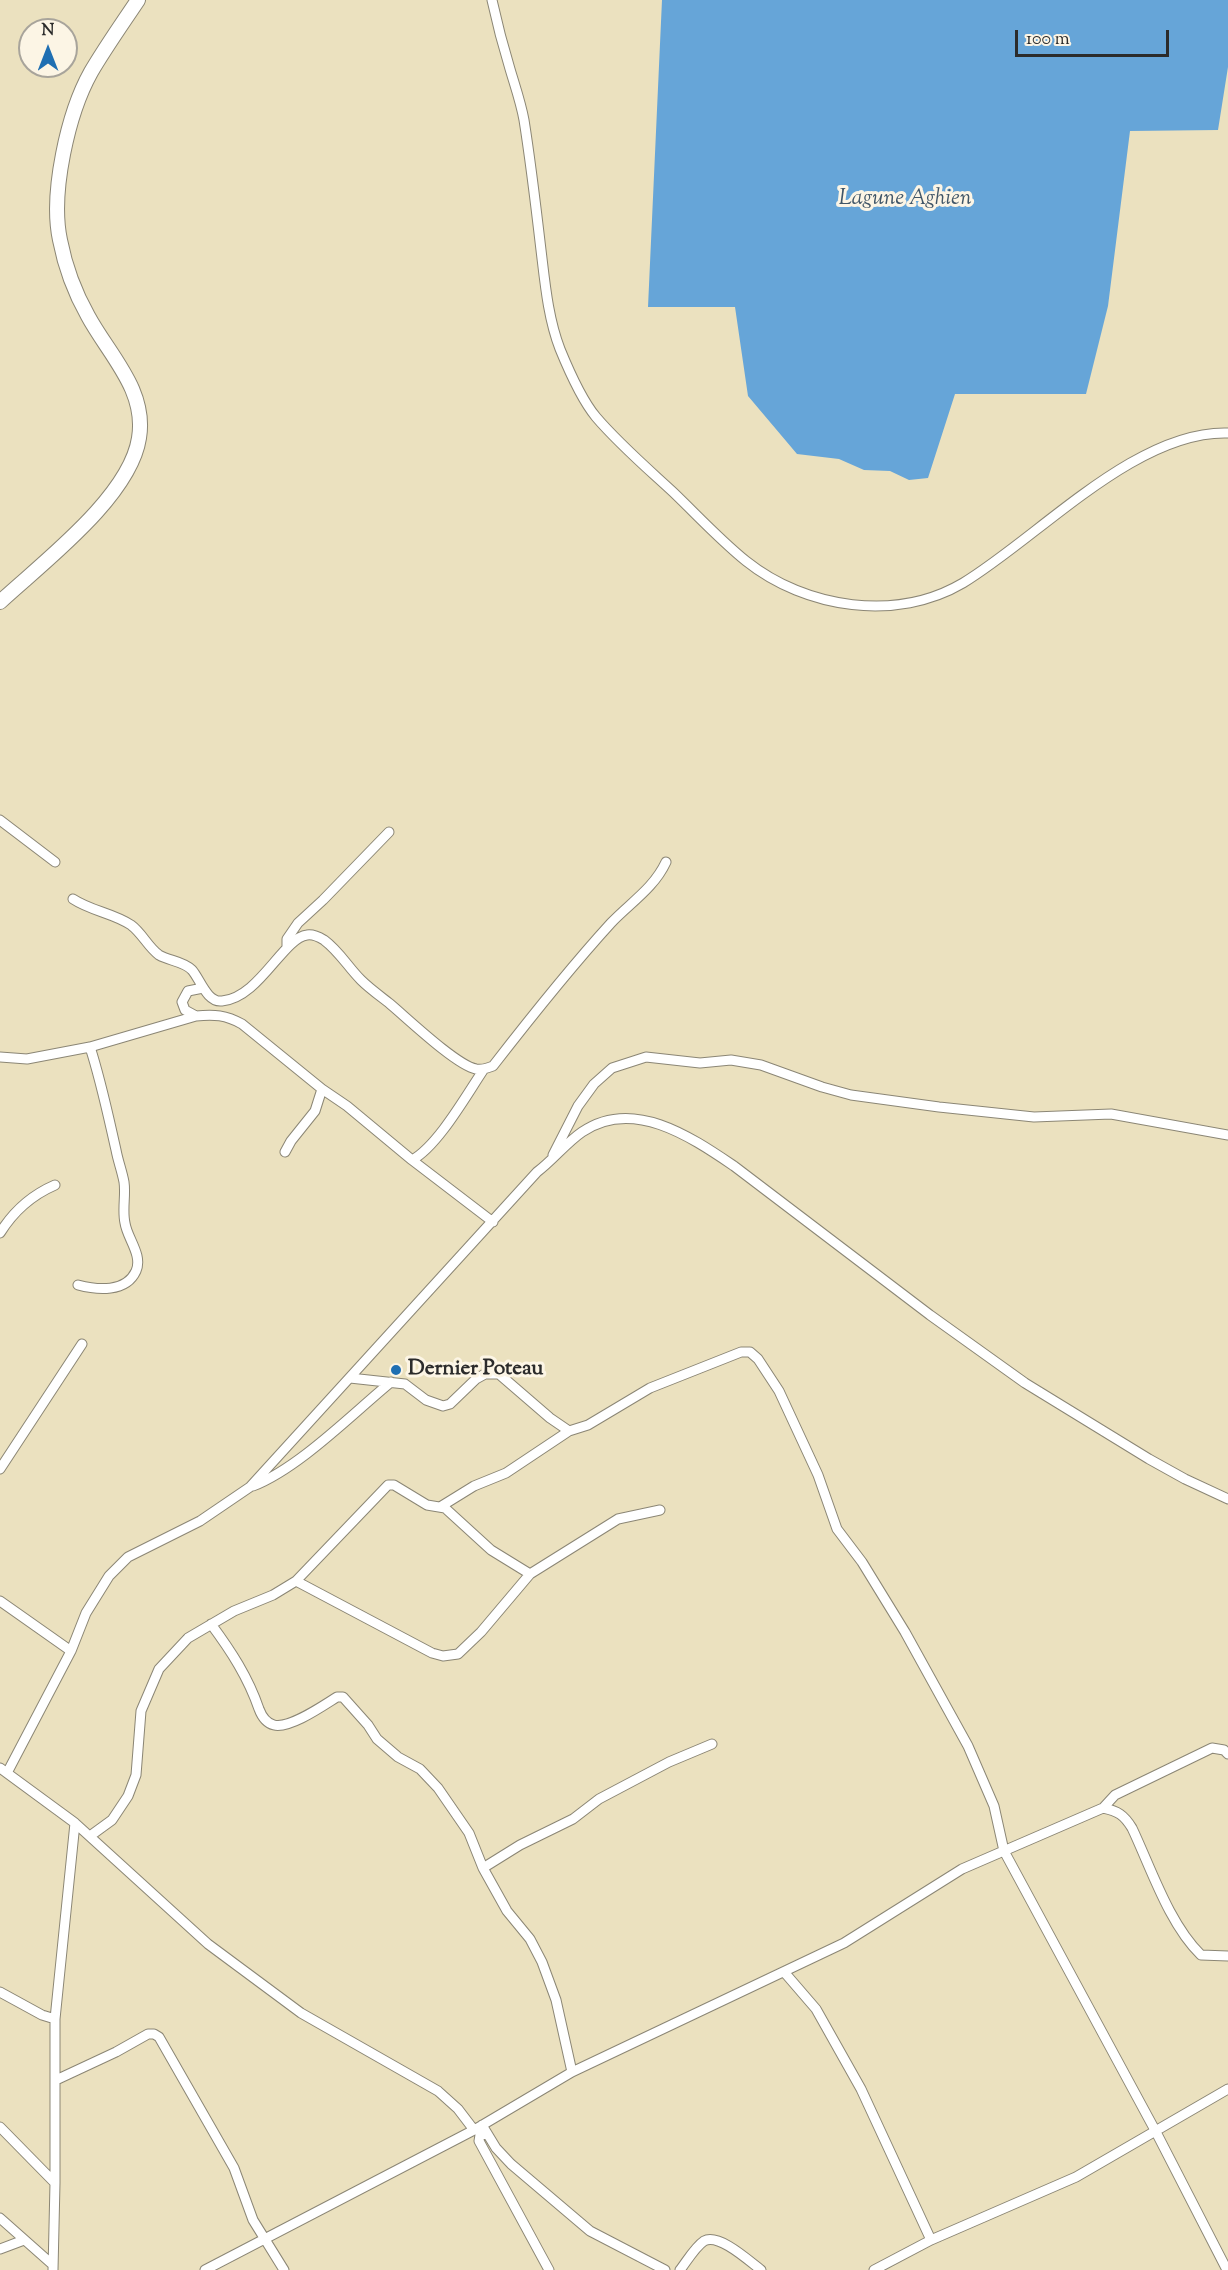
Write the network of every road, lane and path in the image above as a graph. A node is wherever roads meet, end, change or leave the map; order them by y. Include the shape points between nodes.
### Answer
1 (138, 0) edge
2 (492, 0) edge
3 (1228, 433) edge
4 (0, 602) edge
5 (0, 820) edge
6 (389, 832) dead end
7 (55, 862) dead end
8 (666, 862) dead end
9 (73, 899) dead end
10 (287, 948) junction
11 (203, 988) junction
12 (216, 1001) junction
13 (213, 1014) junction
14 (196, 1016) junction
15 (90, 1047) junction
16 (0, 1057) edge
17 (484, 1069) junction
18 (322, 1089) junction
19 (1228, 1135) edge
20 (285, 1152) dead end
21 (412, 1160) junction
22 (550, 1163) junction
23 (54, 1185) dead end
24 (493, 1222) junction
25 (0, 1233) edge
26 (78, 1285) dead end
27 (82, 1344) dead end
28 (350, 1378) junction
29 (391, 1382) junction
30 (569, 1431) junction
31 (0, 1469) edge
32 (250, 1486) junction
33 (1228, 1499) edge
34 (440, 1507) junction
35 (660, 1509) dead end
36 (530, 1574) junction
37 (297, 1581) junction
38 (0, 1601) edge
39 (211, 1624) junction
40 (71, 1651) junction
41 (712, 1744) dead end
42 (1228, 1754) edge
43 (4, 1770) edge
44 (1103, 1808) junction
45 (75, 1823) junction
46 (90, 1836) junction
47 (1004, 1851) junction
48 (483, 1868) junction
49 (1228, 1956) edge
50 (785, 1973) junction
51 (0, 1992) edge
52 (55, 2019) junction
53 (572, 2072) junction
54 (56, 2080) junction
55 (1228, 2090) edge
56 (0, 2127) edge
57 (478, 2128) junction
58 (1156, 2132) junction
59 (487, 2134) junction
60 (55, 2183) junction
61 (0, 2218) edge
62 (264, 2239) junction
63 (24, 2240) junction
64 (931, 2240) junction
65 (0, 2249) edge
66 (53, 2268) edge
67 (205, 2270) edge
68 (284, 2270) edge
69 (549, 2270) edge
70 (665, 2270) edge
71 (680, 2270) edge
72 (761, 2270) edge
73 (874, 2270) edge
74 (1227, 2270) edge

1 - 4 street via 90,74 71,120 57,202 59,239 73,285 137,397 139,440 129,466 96,513
2 - 3 street via 523,115 548,301 559,347 576,384 595,416 643,464 747,562 788,588 864,606 896,606 926,600 962,584 1148,454 1184,439
5 - 7 street
6 - 10 street via 298,923 287,939
8 - 17 street via 659,876 538,1007 493,1066
9 - 11 street via 134,927 160,956 192,970
10 - 12 street via 239,996
10 - 17 street via 306,935 323,940 361,980 432,1040 460,1062
11 - 12 street
11 - 14 street via 188,991 183,998 185,1010
12 - 13 street
13 - 14 street
13 - 18 street via 242,1024
14 - 15 street
15 - 16 street via 27,1059
15 - 26 street via 124,1181 124,1222 138,1266 132,1278 119,1286 93,1289
17 - 21 street via 447,1124
18 - 20 street via 315,1110
18 - 21 street
19 - 22 street via 1112,1114 1034,1117 939,1107 851,1095 761,1065 646,1057 612,1068 594,1084 578,1106
21 - 24 street
22 - 24 street via 537,1172
22 - 33 street via 576,1137 598,1124 631,1118 669,1128 734,1166 1025,1383 1158,1464
23 - 25 street via 32,1198
24 - 28 street
27 - 31 street
28 - 29 street
28 - 32 street
29 - 30 street via 405,1384 426,1400 444,1406 476,1379 499,1374
29 - 32 street via 301,1457 268,1480
30 - 34 street via 506,1473 474,1486
30 - 47 street via 588,1425 650,1388 741,1352 750,1352 758,1359 779,1391 818,1475 837,1529 905,1632 968,1746 994,1806
32 - 40 street via 200,1521 128,1557 109,1576 92,1604
34 - 36 street via 491,1550
34 - 37 street via 427,1505 388,1485
35 - 36 street via 618,1519
36 - 37 street via 458,1654 443,1656
37 - 39 street
38 - 40 street
39 - 46 street via 188,1638 159,1669 141,1711 136,1775 128,1796 112,1820
39 - 48 street via 236,1658 267,1722 276,1726 287,1724 343,1696 377,1739 420,1769 438,1788 469,1833
40 - 43 street
41 - 48 street via 598,1799 573,1819
42 - 44 street via 1212,1748 1115,1795
43 - 45 street
44 - 47 street
44 - 49 street via 1125,1817 1191,1946 1201,1955
45 - 46 street
45 - 52 street
46 - 57 street via 208,1944 302,2013 438,2091
47 - 50 street via 962,1869 844,1943
47 - 58 street
48 - 53 street via 542,1962 556,2000
50 - 53 street
50 - 64 street via 816,2008 861,2089
51 - 52 street
52 - 54 street
53 - 57 street
54 - 60 street
54 - 62 street via 148,2034 159,2037 234,2168
55 - 58 street
56 - 60 street
57 - 59 street
57 - 62 street
58 - 64 street via 1076,2177
58 - 74 street
59 - 69 street via 480,2136 479,2141
59 - 70 street via 511,2164 590,2231
60 - 66 street
61 - 63 street
62 - 67 street
62 - 68 street
63 - 65 street
63 - 66 street
64 - 73 street
71 - 72 street via 705,2240 712,2239

